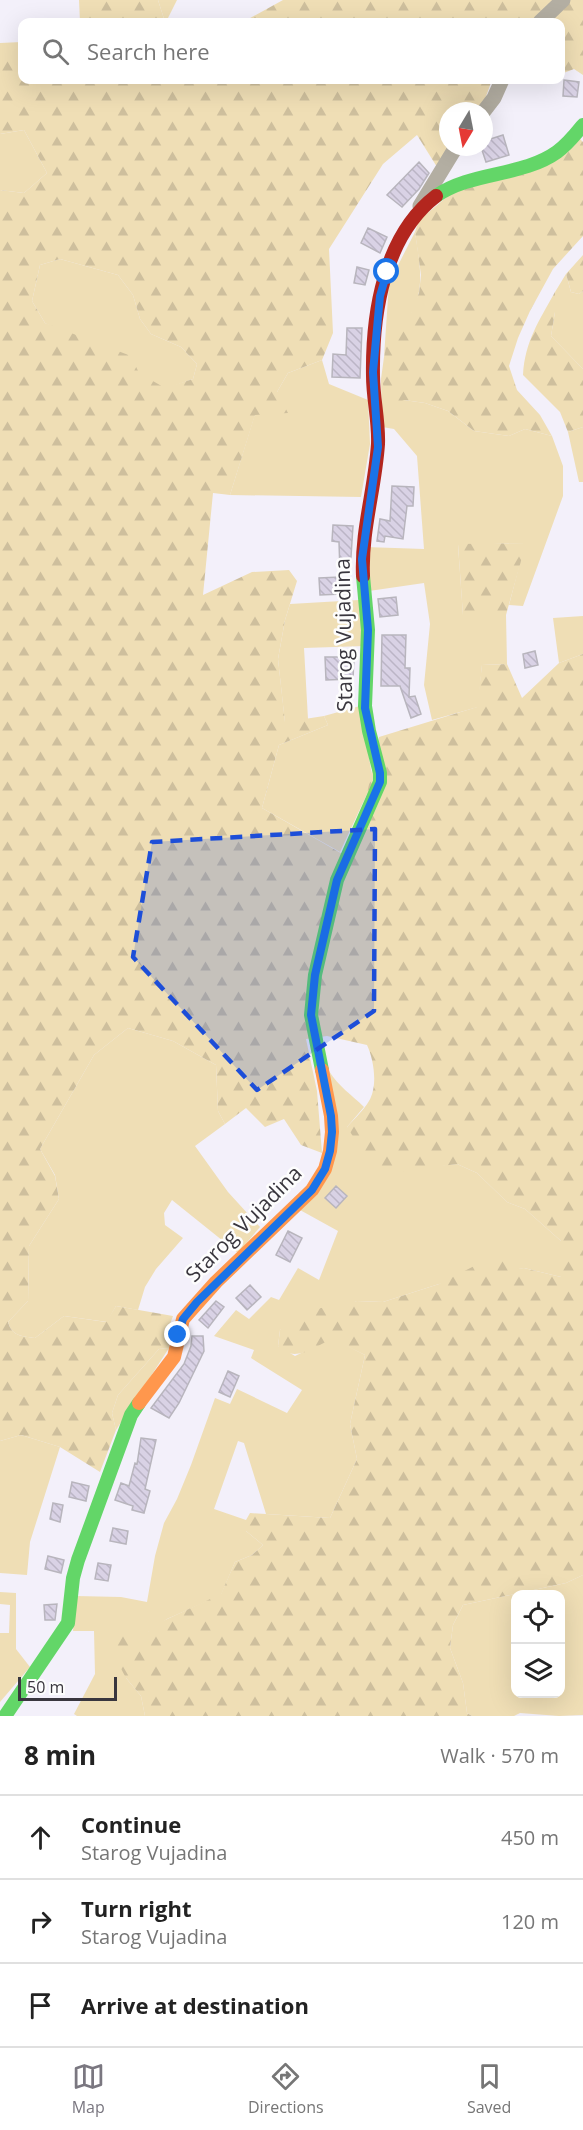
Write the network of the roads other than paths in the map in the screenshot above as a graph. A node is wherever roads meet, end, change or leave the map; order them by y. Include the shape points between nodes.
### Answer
1 (562, 0) edge
2 (544, 18) edge
3 (500, 84) edge
4 (491, 102) edge
5 (583, 124) edge
6 (450, 156) edge
7 (416, 214) junction
8 (5, 1716) edge

1 - 2 street
3 - 4 street
5 - 7 street, Starog Vujadina via 575,138 548,157 449,188
6 - 7 street
7 - 8 street, Starog Vujadina via 398,246 380,296 373,372 378,440 363,546 368,630 365,708 380,782 337,880 315,975 311,1015 331,1116 330,1151 325,1169 312,1190 183,1319 174,1357 131,1416 98,1502 75,1569 68,1623

